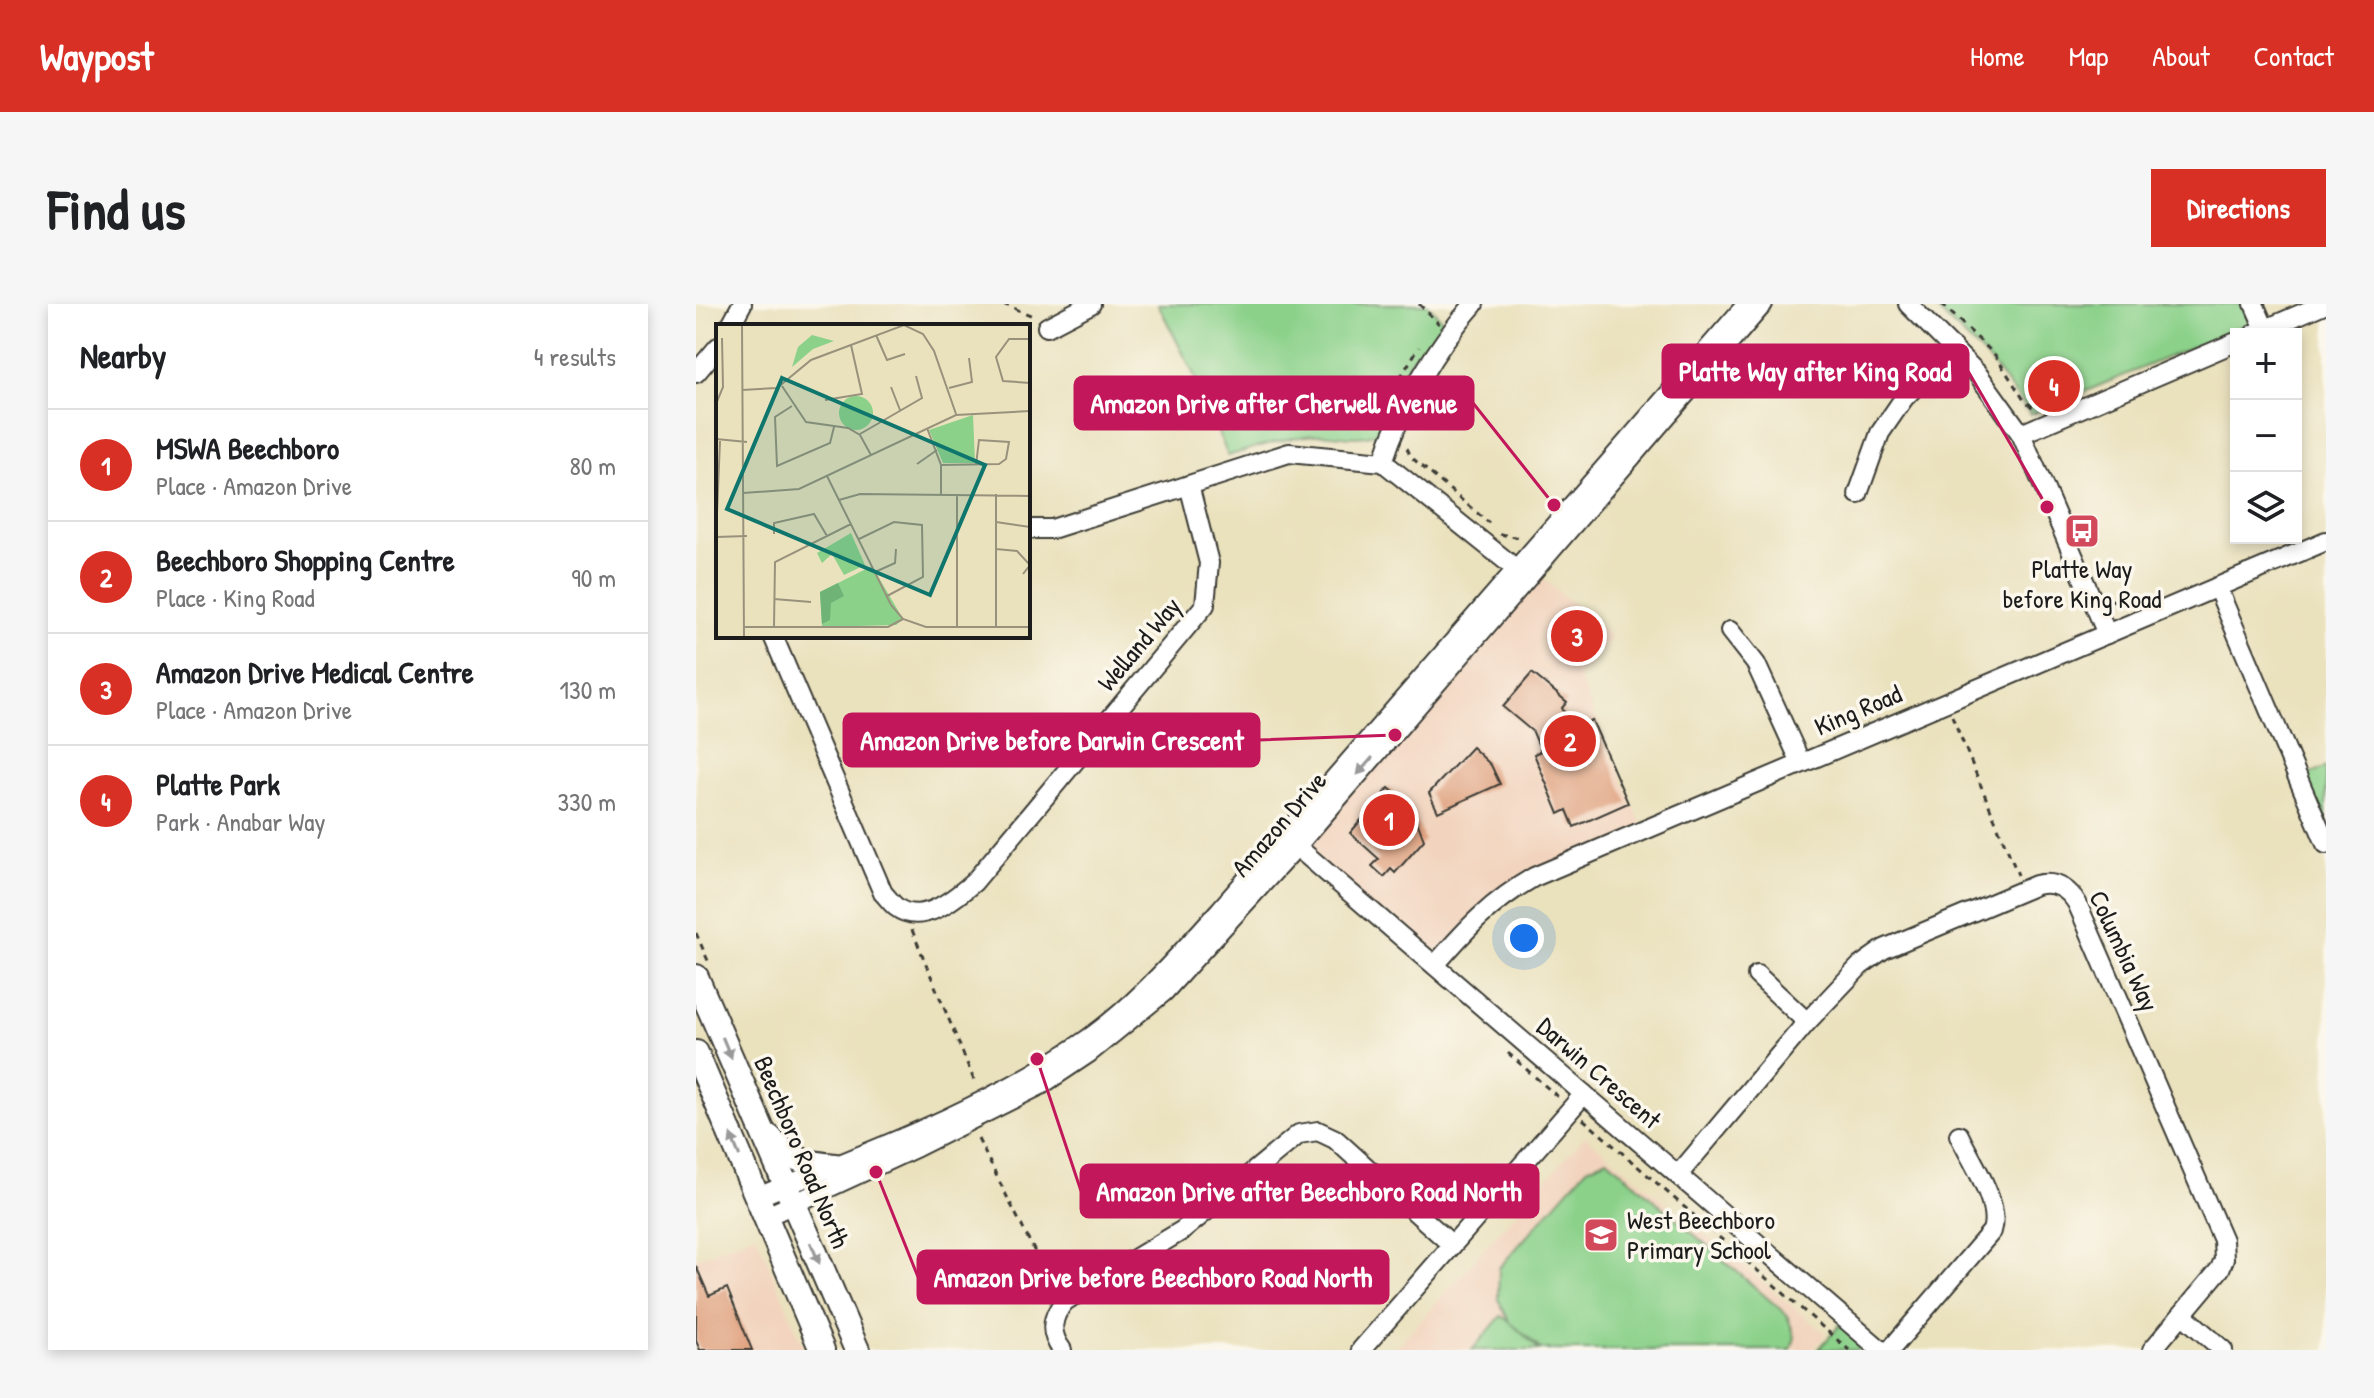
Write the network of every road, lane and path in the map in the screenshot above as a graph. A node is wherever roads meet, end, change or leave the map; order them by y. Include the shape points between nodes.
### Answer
1 (742, 304) edge
2 (1003, 304) edge
3 (1091, 304) edge
4 (1419, 304) edge
5 (1474, 304) edge
6 (1747, 304) edge
7 (1763, 304) edge
8 (1908, 304) edge
9 (2254, 304) edge
10 (2324, 304) edge
11 (731, 324) edge
12 (1047, 327) joint
13 (2259, 328) edge
14 (2269, 328) edge
15 (1449, 333) junction
16 (1420, 345) dead end
17 (2230, 345) edge
18 (1953, 348) junction
19 (716, 353) edge
20 (696, 373) edge
21 (1399, 382) dead end
22 (1393, 432) junction
23 (2021, 434) junction
24 (1383, 462) junction
25 (1189, 485) junction
26 (1858, 494) dead end
27 (1030, 529) edge
28 (2326, 541) edge
29 (1531, 549) junction
30 (1522, 573) junction
31 (2217, 587) junction
32 (1730, 631) dead end
33 (2107, 634) junction
34 (774, 638) edge
35 (1946, 701) junction
36 (1801, 763) junction
37 (1290, 841) junction
38 (2326, 844) edge
39 (2024, 890) junction
40 (913, 914) junction
41 (1435, 965) junction
42 (1757, 975) dead end
43 (696, 977) edge
44 (1807, 1022) junction
45 (696, 1053) edge
46 (1584, 1094) junction
47 (982, 1101) junction
48 (1583, 1119) dead end
49 (762, 1130) junction
50 (1959, 1135) dead end
51 (978, 1139) dead end
52 (835, 1166) junction
53 (1678, 1175) junction
54 (790, 1195) junction
55 (761, 1207) junction
56 (1452, 1245) junction
57 (1065, 1301) junction
58 (2183, 1315) junction
59 (822, 1350) edge
60 (857, 1350) edge
61 (1062, 1350) edge
62 (1361, 1350) edge
63 (1849, 1350) edge
64 (1881, 1350) edge
65 (1890, 1350) edge
66 (2152, 1350) edge
67 (2223, 1350) edge

1 - 11 street
2 - 12 path
3 - 12 street
4 - 15 path
5 - 15 street
6 - 29 street, Amazon Drive
7 - 30 street, Amazon Drive
8 - 18 street
9 - 13 street
10 - 14 street
15 - 22 street
16 - 21 path
17 - 23 street
18 - 23 street
18 - 26 street via 1904,398 1880,433
19 - 20 street
22 - 24 street
22 - 29 path via 1411,457 1502,535 1519,538
23 - 33 street
24 - 25 street via 1289,453
24 - 30 street
25 - 27 street via 1052,529
25 - 40 street, Welland Way via 1209,563 1205,605 974,882 933,910
28 - 31 street, King Road
29 - 30 street, Amazon Drive
30 - 37 street, Amazon Drive
31 - 33 street, King Road
31 - 38 street
32 - 36 street via 1756,664
33 - 35 street, King Road
34 - 40 street via 883,893 897,908
35 - 36 street, King Road
35 - 39 path
36 - 41 street, King Road via 1534,877 1479,915
37 - 41 street, Darwin Crescent
37 - 47 street, Amazon Drive via 1126,1008 1064,1054
37 - 54 street, Amazon Drive via 1164,992 1089,1053 1013,1101
39 - 44 street, Columbia Way via 1884,949 1860,966
39 - 58 street, Columbia Way via 2054,884 2077,903 2223,1240 2220,1269
40 - 47 path via 912,930
41 - 46 street, Darwin Crescent
42 - 44 street
43 -> 49 main road, Beechboro Road North
44 - 53 street, Columbia Way
55 -> 45 main road
46 - 53 street, Darwin Crescent
46 - 56 street
47 - 52 street, Amazon Drive
48 - 63 path
49 - 52 main road via 801,1162
49 - 54 main road, Beechboro Road North
50 - 65 street via 1992,1204 1992,1231
51 - 57 path via 1054,1290
52 - 54 street, Amazon Drive
53 - 64 street, Darwin Crescent
54 - 55 street, Amazon Drive
54 -> 60 main road, Beechboro Road North
55 - 59 main road
56 - 57 street via 1335,1139 1309,1131 1289,1141 1170,1239
56 - 62 street
57 - 61 street via 1052,1325
58 - 66 street, Columbia Way
58 - 67 street

